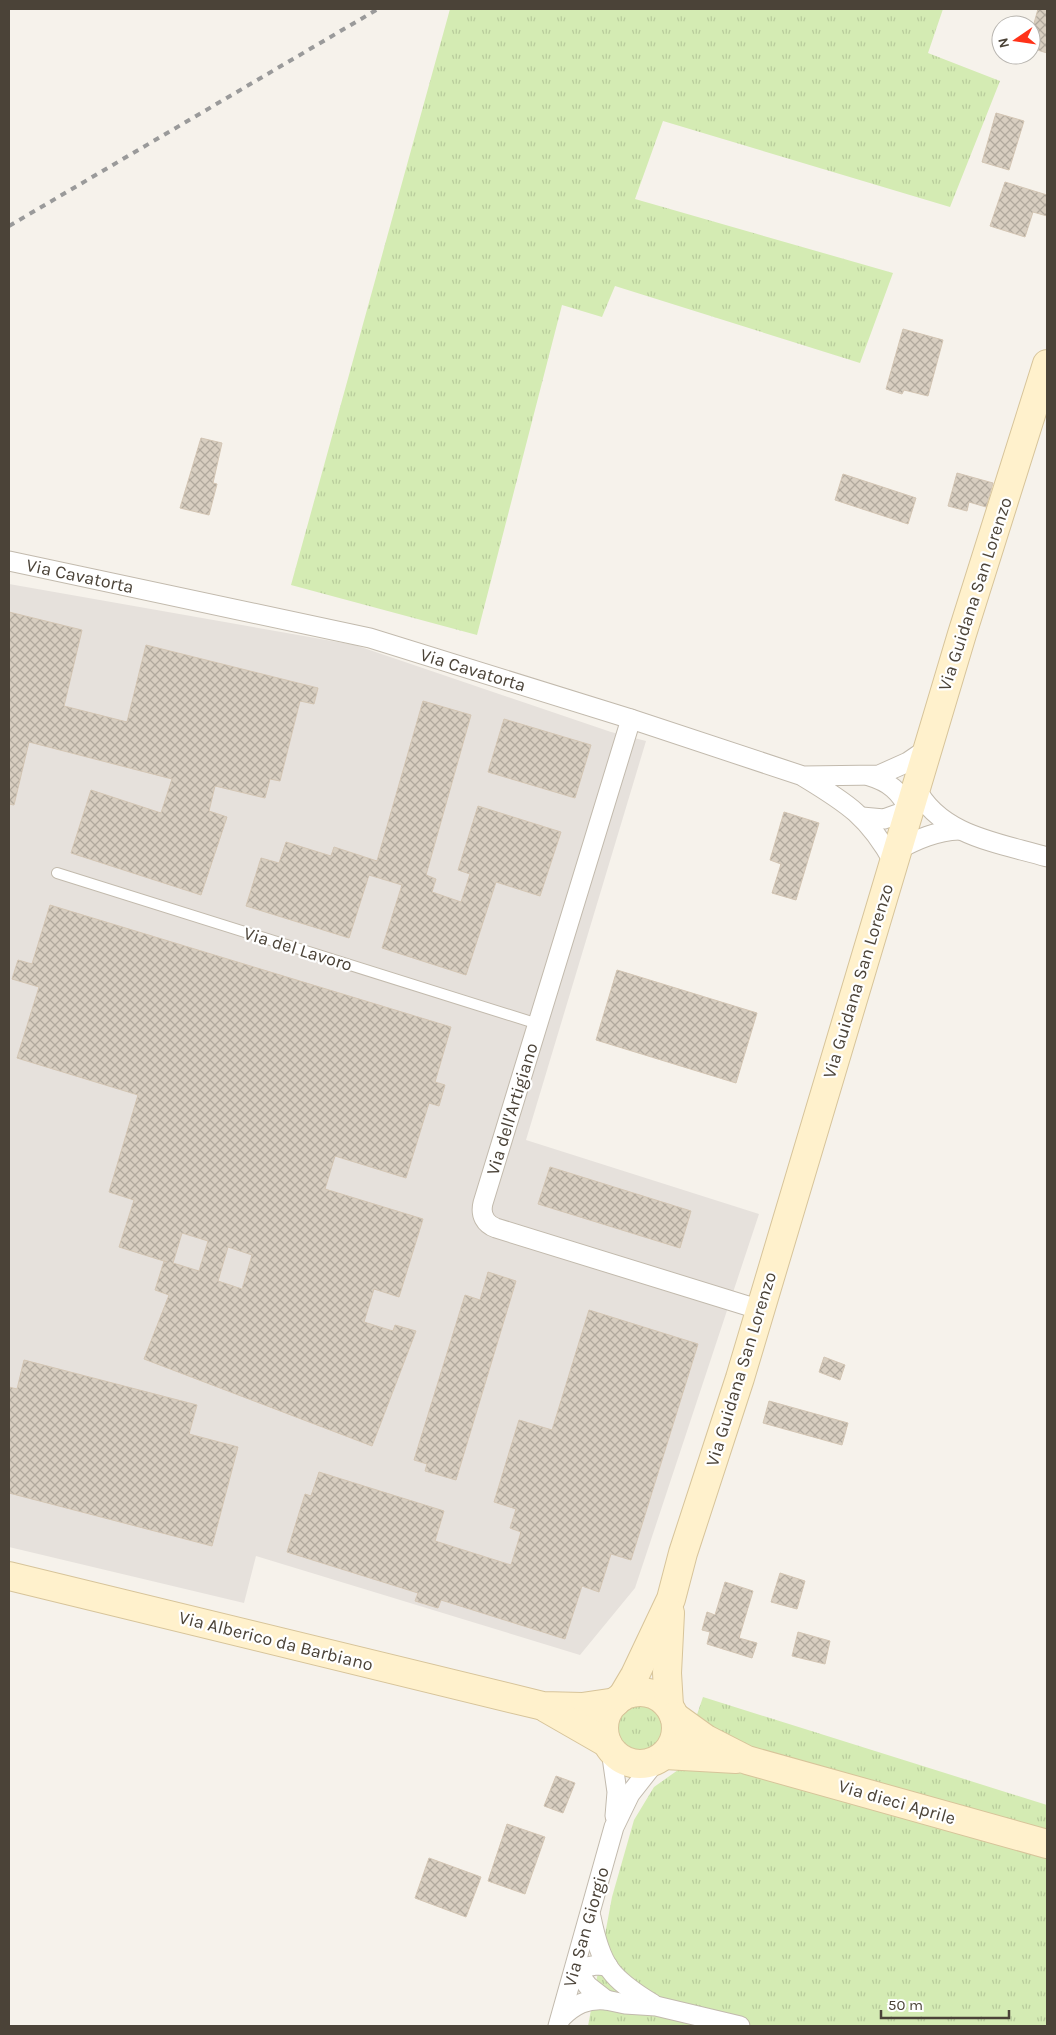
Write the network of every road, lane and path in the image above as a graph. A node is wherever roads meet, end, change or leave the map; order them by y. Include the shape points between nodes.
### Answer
1 (1047, 364) edge
2 (9, 561) edge
3 (631, 718) junction
4 (927, 749) junction
5 (803, 776) junction
6 (869, 776) junction
7 (913, 799) junction
8 (862, 817) junction
9 (959, 830) junction
10 (896, 856) junction
11 (1047, 857) edge
12 (57, 873) dead end
13 (538, 1024) junction
14 (761, 1310) junction
15 (9, 1576) edge
16 (671, 1599) junction
17 (619, 1699) junction
18 (543, 1706) junction
19 (672, 1711) junction
20 (609, 1746) junction
21 (661, 1758) junction
22 (748, 1760) junction
23 (614, 1828) junction
24 (1047, 1844) edge
25 (590, 1914) junction
26 (608, 1966) junction
27 (575, 1969) junction
28 (606, 2000) junction
29 (656, 2006) junction
30 (559, 2022) edge
31 (740, 2026) edge

1 - 4 street, Via Guidana San Lorenzo
2 - 3 street, Via Cavatorta via 370,638
3 - 5 street, Via Cavatorta
3 - 13 street, Via dell'Artigiano
4 - 6 street, Via Cavatorta via 908,762
4 - 7 street, Via Guidana San Lorenzo
5 - 6 street, Via Cavatorta
5 - 8 street
6 - 7 street via 884,781 902,796
7 - 8 street via 884,819
7 - 9 street
7 - 10 street, Via Guidana San Lorenzo
8 - 10 street
9 - 10 street via 941,831 918,839
9 - 11 street
10 - 14 street, Via Guidana San Lorenzo
12 - 13 lane, Via del Lavoro
13 - 14 street, Via dell'Artigiano via 482,1208 487,1223
14 - 16 street, Via Guidana San Lorenzo
15 - 18 street, Via Alberico da Barbiano
16 - 17 street via 635,1675
16 - 19 street via 667,1673
17 - 18 street, Via Alberico da Barbiano via 582,1707
17 - 19 street via 642,1692 662,1699
17 - 20 street via 609,1710 605,1721
18 - 20 street, Via Alberico da Barbiano
19 - 21 street via 676,1736
19 - 22 street, Via dieci Aprile via 706,1739
20 - 21 street via 620,1758 632,1764
20 - 23 street, Via San Giorgio via 617,1792
21 - 22 street, Via dieci Aprile
21 - 23 street, Via San Giorgio via 630,1794
22 - 24 street, Via dieci Aprile
23 - 25 street, Via San Giorgio
25 - 26 street via 596,1940
25 - 27 street, Via San Giorgio
26 - 27 street
26 - 29 street via 621,1984
27 - 28 street via 588,1986
27 - 30 street, Via San Giorgio
28 - 29 street
28 - 30 street via 589,2000 570,2009
29 - 31 street

